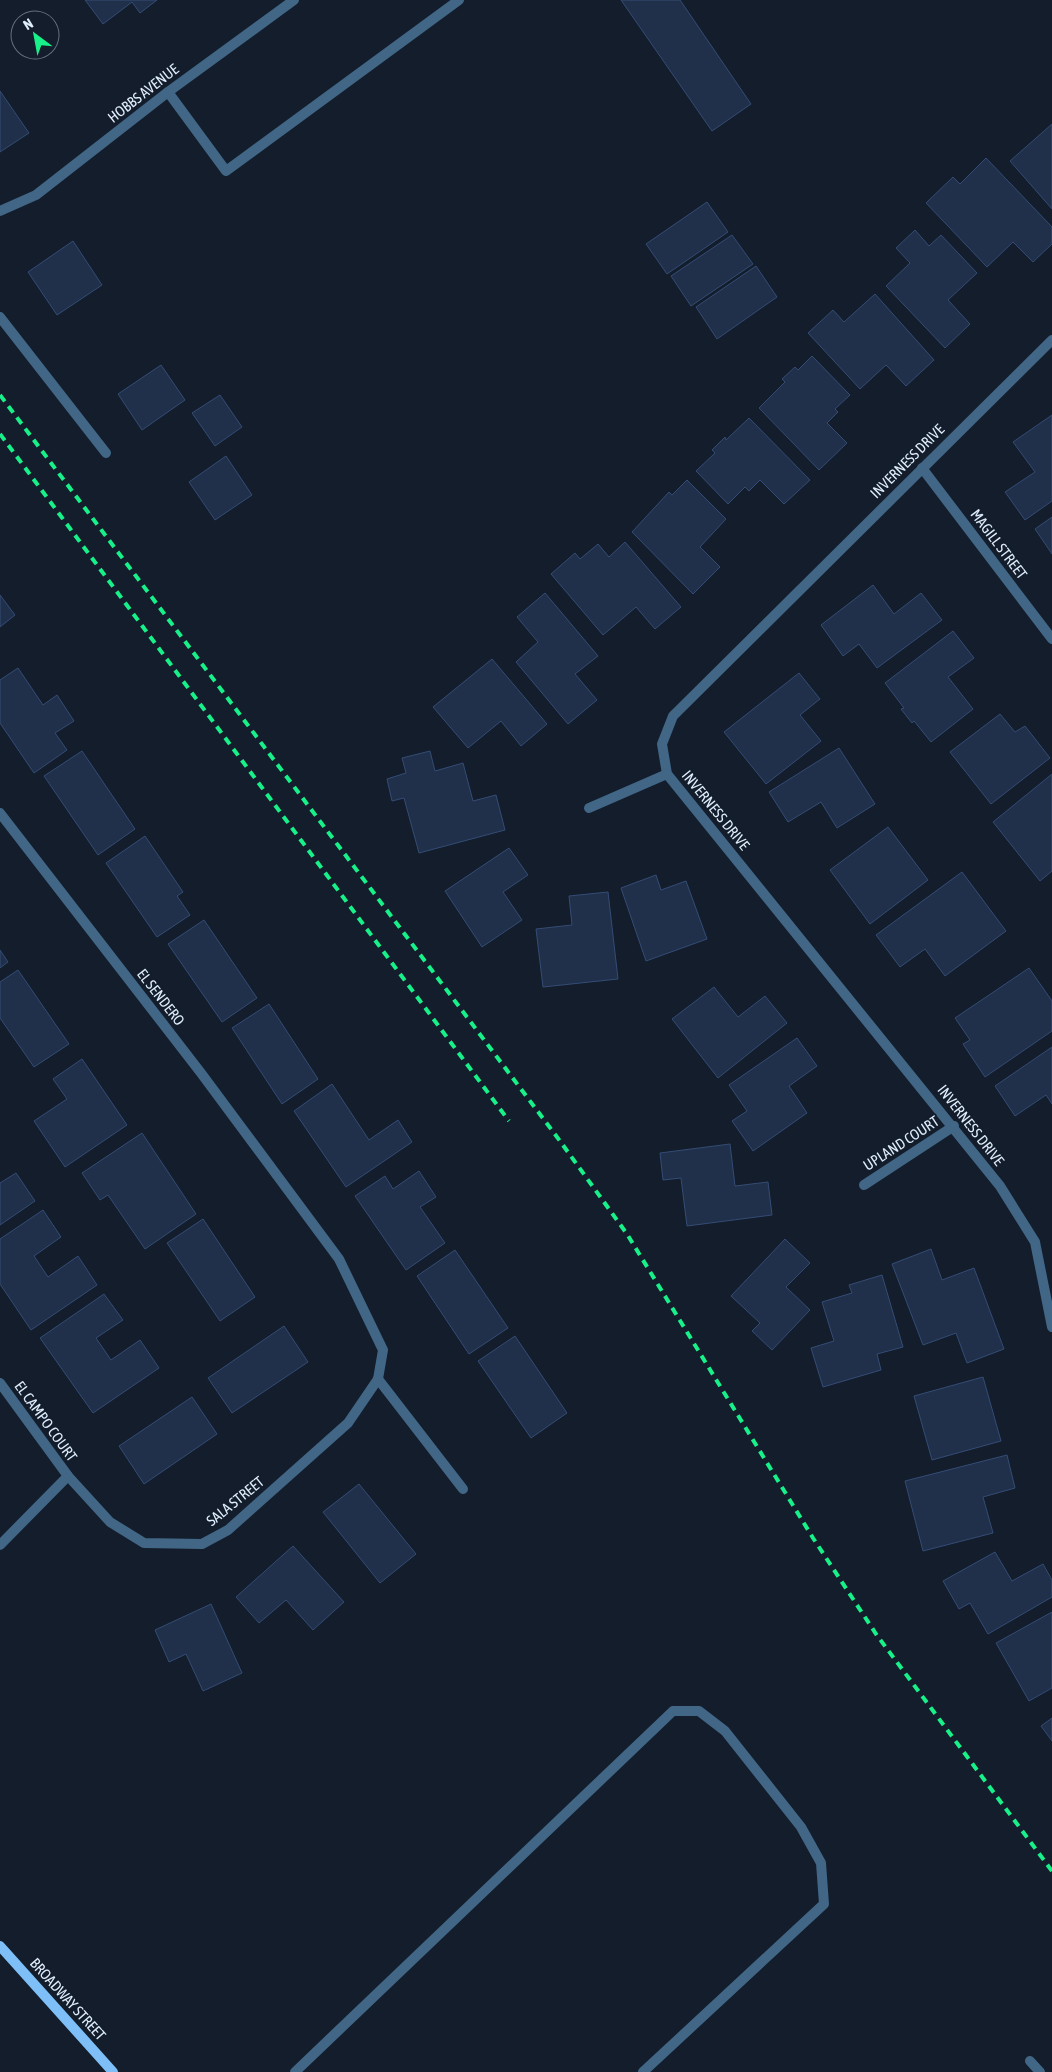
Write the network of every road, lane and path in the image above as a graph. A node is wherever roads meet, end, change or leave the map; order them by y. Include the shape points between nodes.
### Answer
1 (294, 0) edge
2 (459, 0) edge
3 (168, 92) junction
4 (4, 209) edge
5 (0, 317) edge
6 (1052, 340) edge
7 (106, 453) dead end
8 (922, 468) junction
9 (1052, 639) edge
10 (667, 774) junction
11 (590, 808) dead end
12 (0, 813) edge
13 (954, 1126) junction
14 (864, 1185) dead end
15 (296, 1201) joint
16 (1052, 1326) edge
17 (378, 1379) junction
18 (0, 1383) edge
19 (68, 1476) junction
20 (462, 1489) dead end
21 (0, 1545) edge
22 (0, 1946) edge
23 (1030, 2061) dead end
24 (113, 2072) edge
25 (295, 2072) edge
26 (643, 2072) edge
27 (1040, 2072) edge

1 - 3 street, HOBBS AVENUE
2 - 3 street via 226,171
3 - 4 street, HOBBS AVENUE via 36,195
5 - 7 street
6 - 8 street, INVERNESS DRIVE
8 - 9 street, MAGILL STREET
8 - 10 street, INVERNESS DRIVE via 672,716 662,744
10 - 11 street
10 - 13 street, INVERNESS DRIVE
12 - 15 street, EL SENDERO
13 - 14 street, UPLAND COURT
13 - 16 street, INVERNESS DRIVE via 1000,1186 1035,1242
15 - 17 street, SALA STREET via 339,1259 383,1350
17 - 19 street, SALA STREET via 348,1423 228,1530 202,1544 144,1543 110,1522
17 - 20 street
18 - 19 street, EL CAMPO COURT
19 - 21 street
22 - 24 main road, BROADWAY STREET
23 - 27 street
25 - 26 street via 673,1711 699,1711 725,1731 801,1827 821,1863 824,1904

